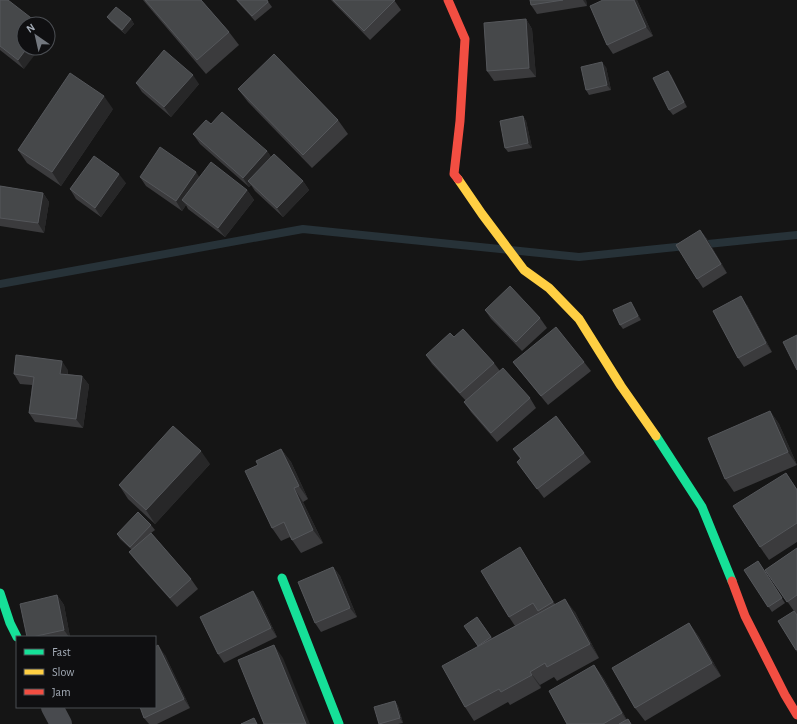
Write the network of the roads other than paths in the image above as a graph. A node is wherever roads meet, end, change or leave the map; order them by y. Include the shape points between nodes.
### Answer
1 (448, 0) edge
2 (282, 578) dead end
3 (0, 593) edge
4 (16, 636) edge
5 (53, 708) edge
6 (797, 715) edge
7 (61, 724) edge
8 (339, 724) edge

1 - 6 street via 465,39 454,174 524,270 549,288 579,319 702,507 745,616
2 - 8 street
3 - 4 street
5 - 7 street

